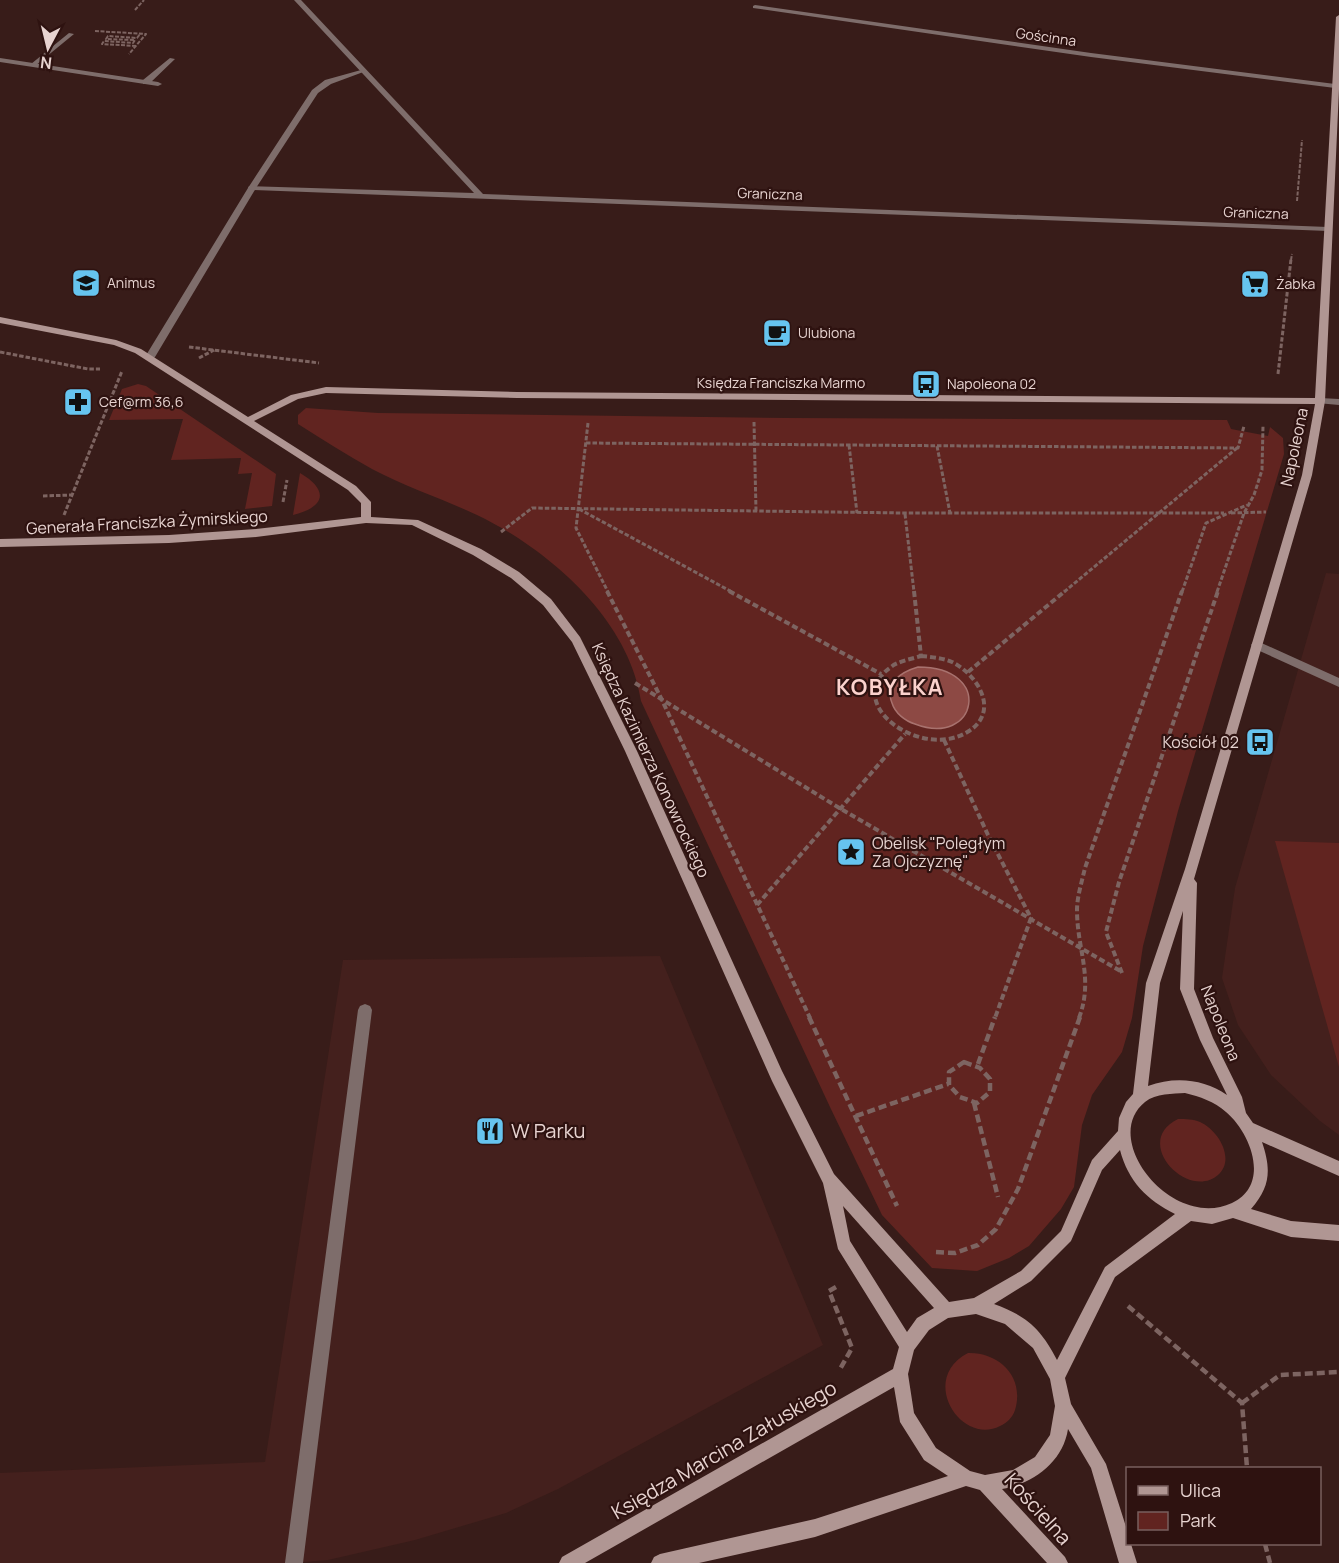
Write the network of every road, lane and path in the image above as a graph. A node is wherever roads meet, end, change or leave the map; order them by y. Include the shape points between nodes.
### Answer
1 (144, 0) edge
2 (297, 0) edge
3 (755, 7) dead end
4 (135, 10) dead end
5 (1339, 17) edge
6 (70, 34) dead end
7 (140, 34) dead end
8 (144, 37) dead end
9 (140, 41) dead end
10 (137, 46) dead end
11 (172, 59) dead end
12 (0, 60) edge
13 (33, 65) junction
14 (363, 71) junction
15 (146, 82) junction
16 (158, 84) dead end
17 (1335, 86) junction
18 (252, 188) junction
19 (481, 196) junction
20 (1295, 228) junction
21 (1328, 229) junction
22 (0, 320) edge
23 (181, 346) dead end
24 (0, 352) edge
25 (150, 357) junction
26 (325, 364) dead end
27 (111, 368) dead end
28 (123, 368) dead end
29 (1278, 376) dead end
30 (1320, 401) junction
31 (1339, 402) edge
32 (589, 413) dead end
33 (754, 415) dead end
34 (248, 421) junction
35 (1245, 422) dead end
36 (1262, 431) dead end
37 (586, 443) junction
38 (754, 444) junction
39 (849, 445) junction
40 (937, 446) junction
41 (1238, 448) junction
42 (288, 473) dead end
43 (72, 495) junction
44 (44, 496) dead end
45 (1247, 505) junction
46 (578, 508) junction
47 (282, 510) dead end
48 (756, 511) junction
49 (1272, 511) dead end
50 (857, 513) junction
51 (905, 513) junction
52 (950, 513) junction
53 (1228, 513) junction
54 (1244, 513) junction
55 (1157, 514) junction
56 (68, 520) dead end
57 (366, 520) junction
58 (501, 532) dead end
59 (0, 543) edge
60 (1257, 645) junction
61 (921, 656) junction
62 (968, 672) junction
63 (881, 674) junction
64 (635, 683) dead end
65 (1339, 683) edge
66 (662, 700) junction
67 (905, 734) junction
68 (944, 740) junction
69 (841, 809) junction
70 (1191, 869) junction
71 (757, 905) junction
72 (1031, 918) junction
73 (1080, 946) junction
74 (365, 1010) dead end
75 (978, 1064) junction
76 (948, 1084) junction
77 (1140, 1097) junction
78 (974, 1102) junction
79 (1239, 1114) junction
80 (855, 1116) junction
81 (1251, 1130) junction
82 (1124, 1135) junction
83 (1339, 1169) edge
84 (830, 1179) junction
85 (998, 1197) dead end
86 (898, 1208) dead end
87 (1235, 1211) junction
88 (1189, 1213) junction
89 (1339, 1233) edge
90 (896, 1253) junction
91 (829, 1291) dead end
92 (1125, 1304) dead end
93 (976, 1306) junction
94 (946, 1311) junction
95 (907, 1346) junction
96 (1339, 1372) edge
97 (833, 1374) dead end
98 (900, 1374) junction
99 (1057, 1377) junction
100 (1242, 1403) junction
101 (1063, 1406) junction
102 (1246, 1467) edge
103 (966, 1478) junction
104 (985, 1483) junction
105 (1265, 1545) edge
106 (294, 1563) edge
107 (568, 1563) edge
108 (660, 1563) edge
109 (1059, 1563) edge
110 (1128, 1563) edge
111 (1270, 1563) edge

1 - 4 path
2 - 14 street
3 - 17 street, Gościnna
5 - 17 street, Napoleona
6 - 13 street
7 - 10 path via 137,38 106,39 135,40 133,43 102,44
8 - 9 path
11 - 15 street
12 - 13 street
13 - 15 street
14 - 18 street via 321,86
14 - 19 street
15 - 16 street
17 - 21 street, Napoleona
18 - 19 street, Graniczna
18 - 25 street
19 - 20 street, Graniczna
20 - 21 street, Graniczna
20 - 29 path
21 - 30 street, Napoleona
22 - 25 street via 116,343
23 - 26 path
24 - 27 path via 88,369
25 - 34 street
28 - 43 path
30 - 31 street
30 - 34 street, Księdza Franciszka Marmo via 326,390 296,396
30 - 60 street, Napoleona via 1307,476
32 - 37 path
33 - 38 path
34 - 57 street via 352,488 366,502
35 - 41 path
36 - 45 path via 1262,470
37 - 38 path
37 - 46 path
38 - 39 path
38 - 48 path
39 - 40 path
39 - 50 path
40 - 41 path
40 - 52 path
41 - 55 path
42 - 47 path
43 - 44 path
43 - 56 path via 62,520
45 - 53 path
45 - 54 path
46 - 48 path
46 - 58 path via 532,508
46 - 63 path
46 - 66 path via 576,528
48 - 50 path
49 - 54 path
50 - 51 path
51 - 52 path
51 - 61 path
52 - 55 path
53 - 54 path
53 - 55 path
53 - 73 path via 1206,523 1085,868 1077,908
54 - 73 path via 1119,882 1106,932 1122,973
55 - 62 path
57 - 59 street, Generała Franciszka Żymirskiego via 169,539
57 - 84 street, Księdza Kazimierza Konowrockiego via 414,522 477,552 515,575 547,602 576,640 631,750 777,1076
60 - 65 street
60 - 70 street, Napoleona
61 - 62 path via 954,663
61 - 63 path via 891,664
62 - 68 path via 985,699 984,713 976,726 962,736
63 - 67 path via 875,686 880,712
64 - 66 path
66 - 69 path
66 - 71 path
67 - 68 path
67 - 69 path
68 - 72 path
69 - 71 path
69 - 72 path
70 - 77 street, Napoleona via 1153,983
70 - 79 street, Napoleona via 1187,989
71 - 80 path
72 - 73 path
72 - 75 path
73 - 90 path via 1087,978 1081,1013 1013,1201 996,1229 978,1245 955,1252 936,1252 912,1244
74 - 106 street
75 - 76 path via 958,1063 949,1072
75 - 78 path via 989,1075 991,1089 983,1100
76 - 78 path via 956,1096
76 - 80 path
77 - 79 street via 1164,1087 1185,1086 1216,1096
77 - 82 street via 1130,1110
78 - 85 path
79 - 81 street
80 - 86 path
81 - 83 street
81 - 87 street via 1260,1149 1262,1173 1253,1196
82 - 88 street via 1130,1162 1148,1189
82 - 93 street via 1097,1166 1066,1236 1026,1276
84 - 90 street
84 - 95 street via 843,1244
87 - 88 street via 1216,1216
87 - 89 street via 1292,1229
88 - 99 street via 1110,1272
90 - 94 street
91 - 97 path via 852,1348 842,1368
92 - 100 path
93 - 94 street
93 - 99 street via 1010,1318 1039,1342
94 - 95 street via 923,1324
95 - 98 street
96 - 100 path via 1280,1375
98 - 103 street via 906,1416 930,1454
98 - 107 street, Księdza Marcina Załuskiego
99 - 101 street
100 - 102 path
101 - 104 street via 1058,1438 1041,1463 1016,1479
101 - 110 street via 1098,1464
103 - 104 street
103 - 108 street via 815,1528
104 - 109 street, Kościelna
105 - 111 path

